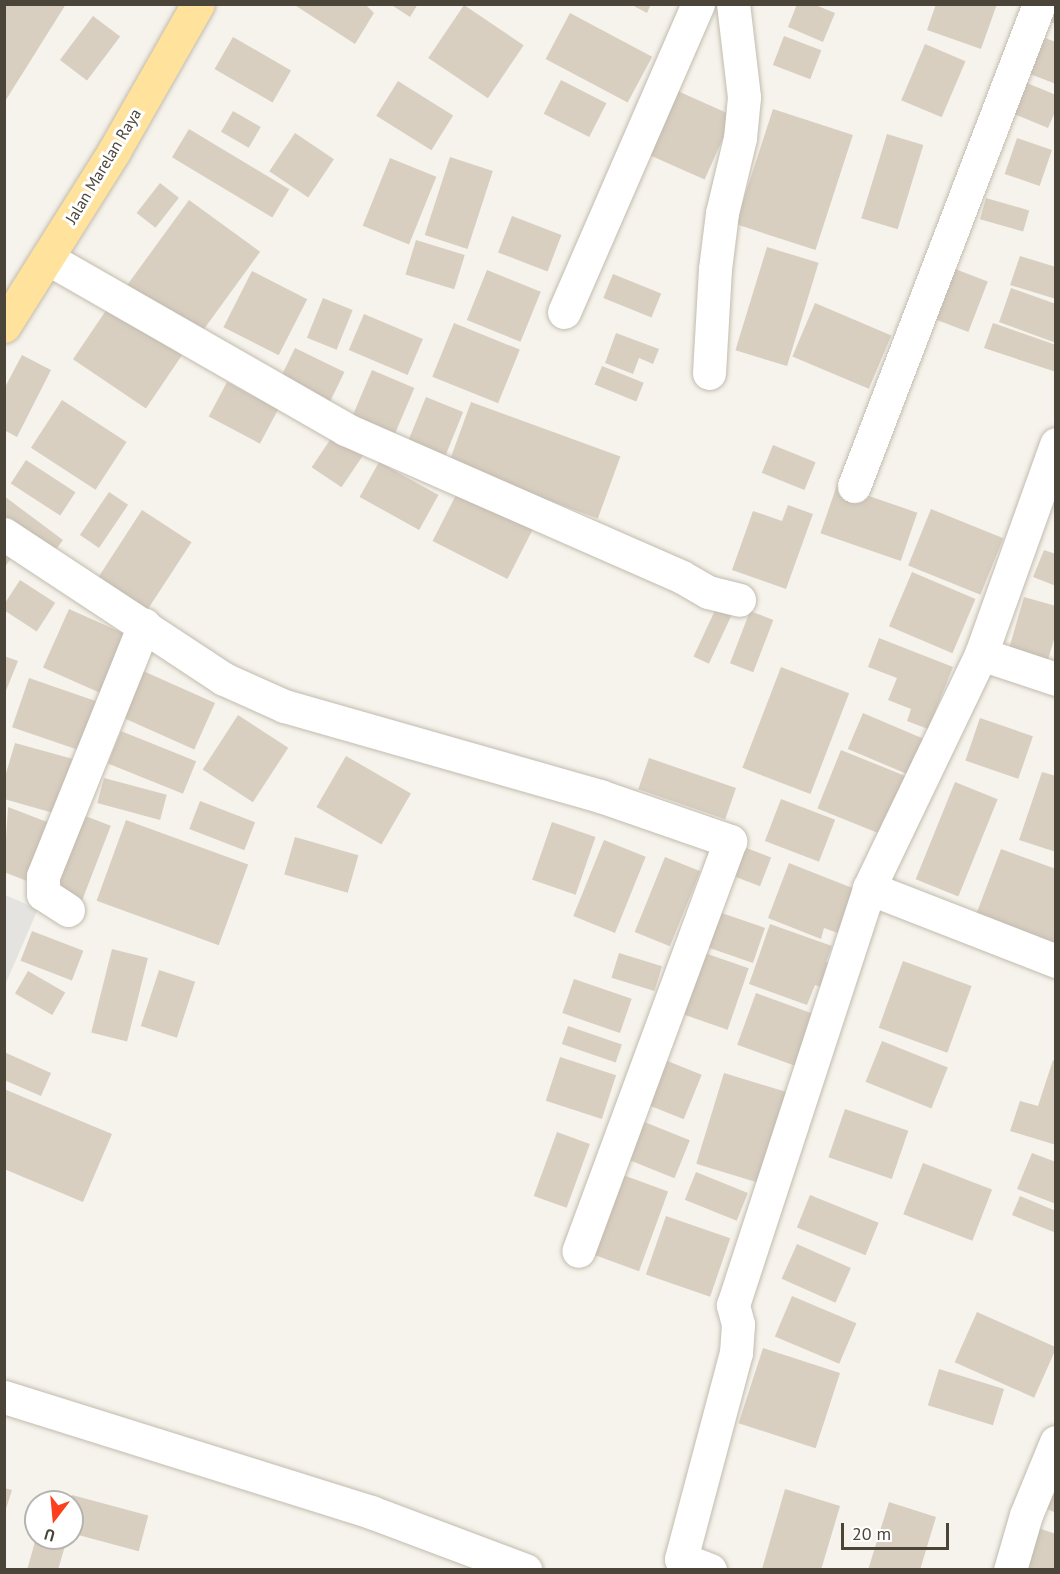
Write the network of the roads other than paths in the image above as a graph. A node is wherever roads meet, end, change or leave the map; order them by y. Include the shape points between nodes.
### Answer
1 (198, 4) edge
2 (698, 4) edge
3 (733, 4) edge
4 (1039, 4) edge
5 (47, 258) junction
6 (564, 312) dead end
7 (4, 326) edge
8 (709, 373) dead end
9 (1056, 444) edge
10 (854, 486) dead end
11 (4, 534) edge
12 (739, 600) dead end
13 (144, 625) junction
14 (981, 654) junction
15 (1056, 680) edge
16 (869, 888) junction
17 (68, 910) dead end
18 (1056, 961) edge
19 (578, 1251) dead end
20 (4, 1397) edge
21 (1056, 1442) edge
22 (689, 1566) edge
23 (525, 1569) edge
24 (1010, 1569) edge

1 - 5 main road, Jalan Marelan Raya
2 - 6 street
3 - 8 street via 744,97 740,138 722,213
4 - 10 street
5 - 7 main road, Jalan Marelan Raya
5 - 12 street via 345,429 682,577 708,592
9 - 14 street
11 - 13 street
13 - 17 street via 43,876 43,894
13 - 19 street via 224,679 284,706 600,796 730,841
14 - 15 street
14 - 16 street
16 - 18 street
16 - 22 street via 733,1305 738,1324 736,1353
20 - 23 street via 371,1512
21 - 24 street via 1026,1515

